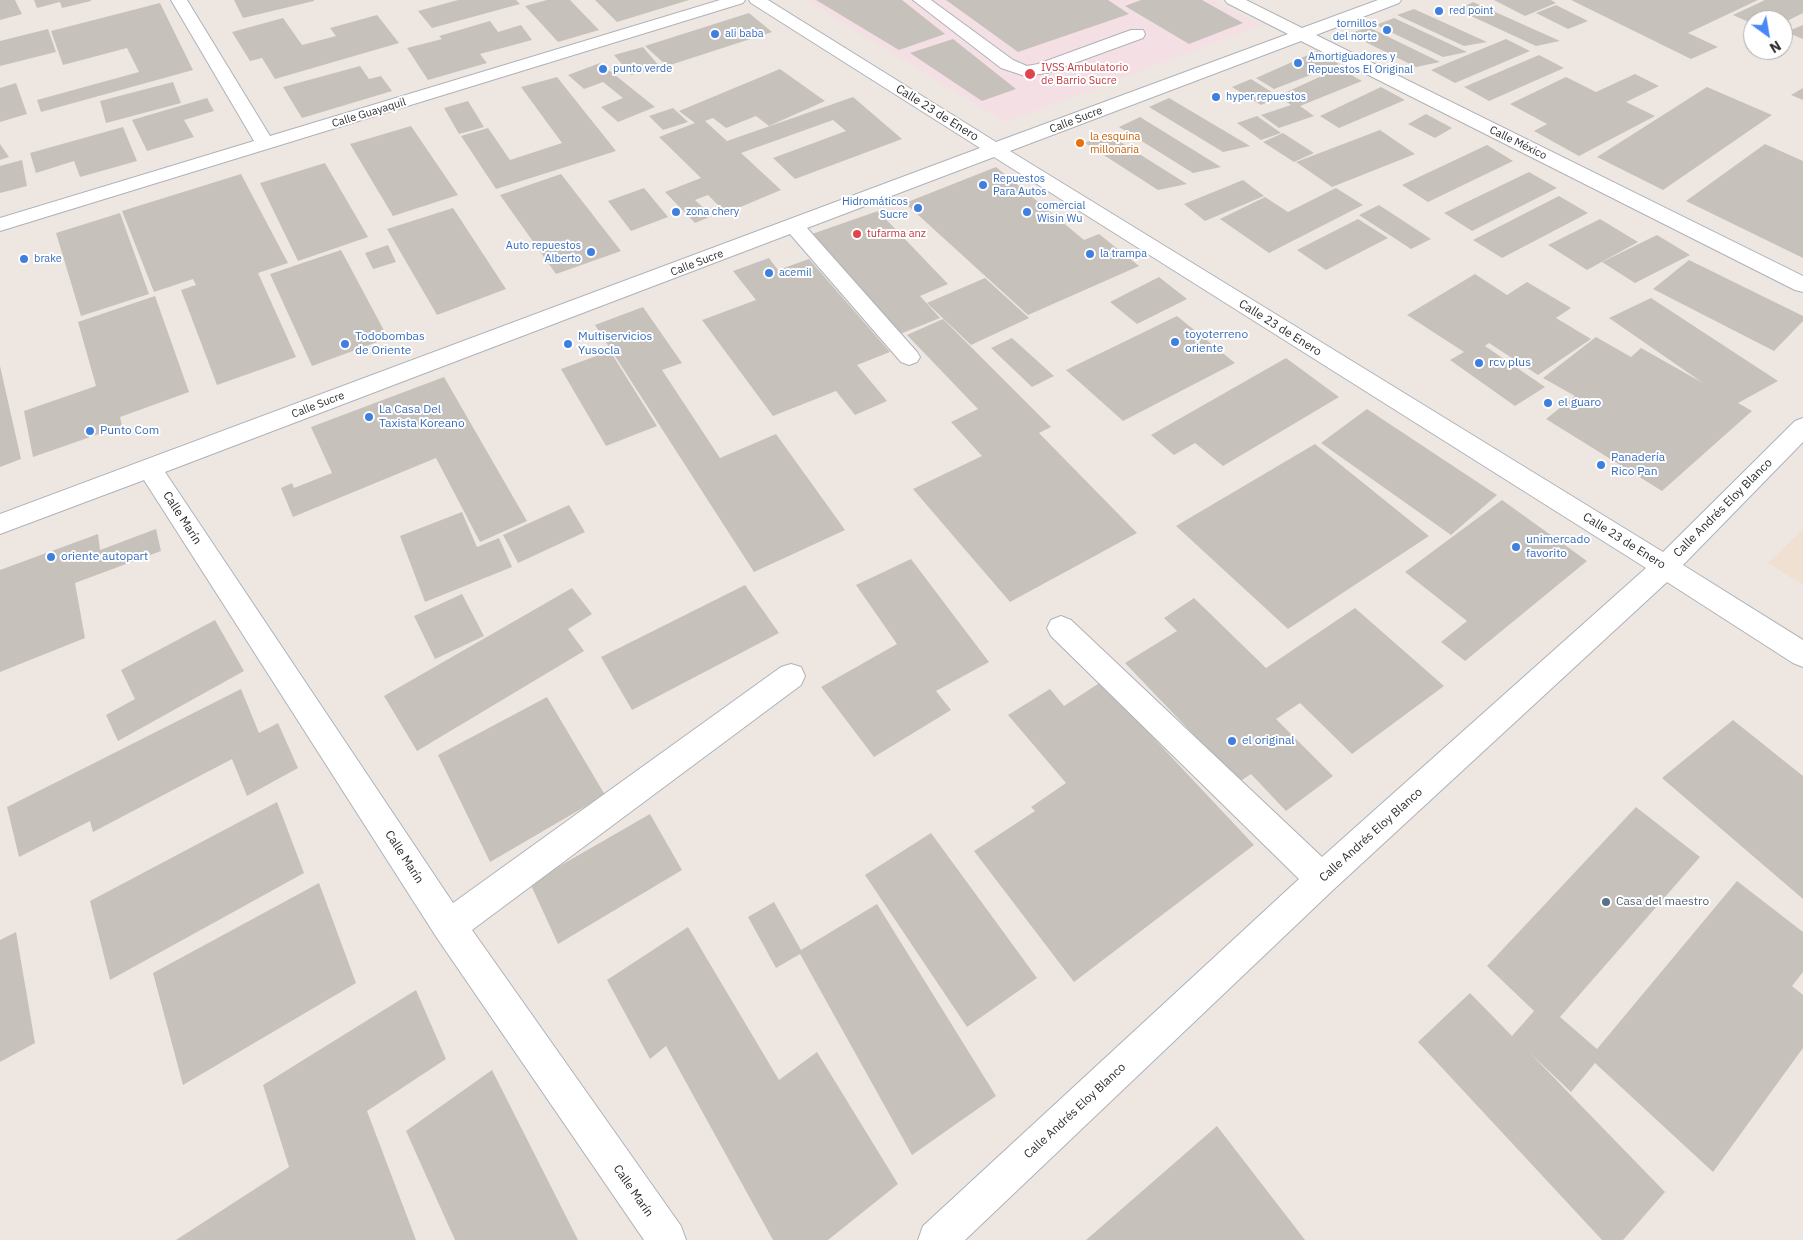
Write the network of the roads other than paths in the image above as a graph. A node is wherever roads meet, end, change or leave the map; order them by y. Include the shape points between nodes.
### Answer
1 (179, 0) edge
2 (737, 0) edge
3 (758, 0) edge
4 (921, 0) edge
5 (1233, 0) edge
6 (1393, 0) edge
7 (1137, 34) dead end
8 (1300, 35) junction
9 (266, 145) junction
10 (995, 150) junction
11 (0, 225) edge
12 (794, 226) junction
13 (1803, 285) edge
14 (909, 357) dead end
15 (1803, 427) edge
16 (149, 468) junction
17 (0, 524) edge
18 (1665, 567) junction
19 (1062, 628) dead end
20 (1803, 655) edge
21 (791, 676) dead end
22 (1322, 879) junction
23 (449, 926) junction
24 (668, 1240) edge
25 (937, 1240) edge

1 - 9 street
2 - 9 street, Calle Guayaquil
3 - 10 street, Calle 23 de Enero
4 - 7 street via 1007,64 1025,71 1041,69
5 - 8 street, Calle México
6 - 8 street, Calle Sucre
8 - 10 street, Calle Sucre
8 - 13 street, Calle México
9 - 11 street, Calle Guayaquil
10 - 12 street, Calle Sucre
10 - 18 street, Calle 23 de Enero
12 - 14 street
12 - 16 street, Calle Sucre
15 - 18 street, Calle Andrés Eloy Blanco
16 - 17 street, Calle Sucre
16 - 23 street, Calle Marín
18 - 20 street, Calle 23 de Enero
18 - 22 street, Calle Andrés Eloy Blanco
19 - 22 street
21 - 23 street
22 - 25 street, Calle Andrés Eloy Blanco
23 - 24 street, Calle Marín

